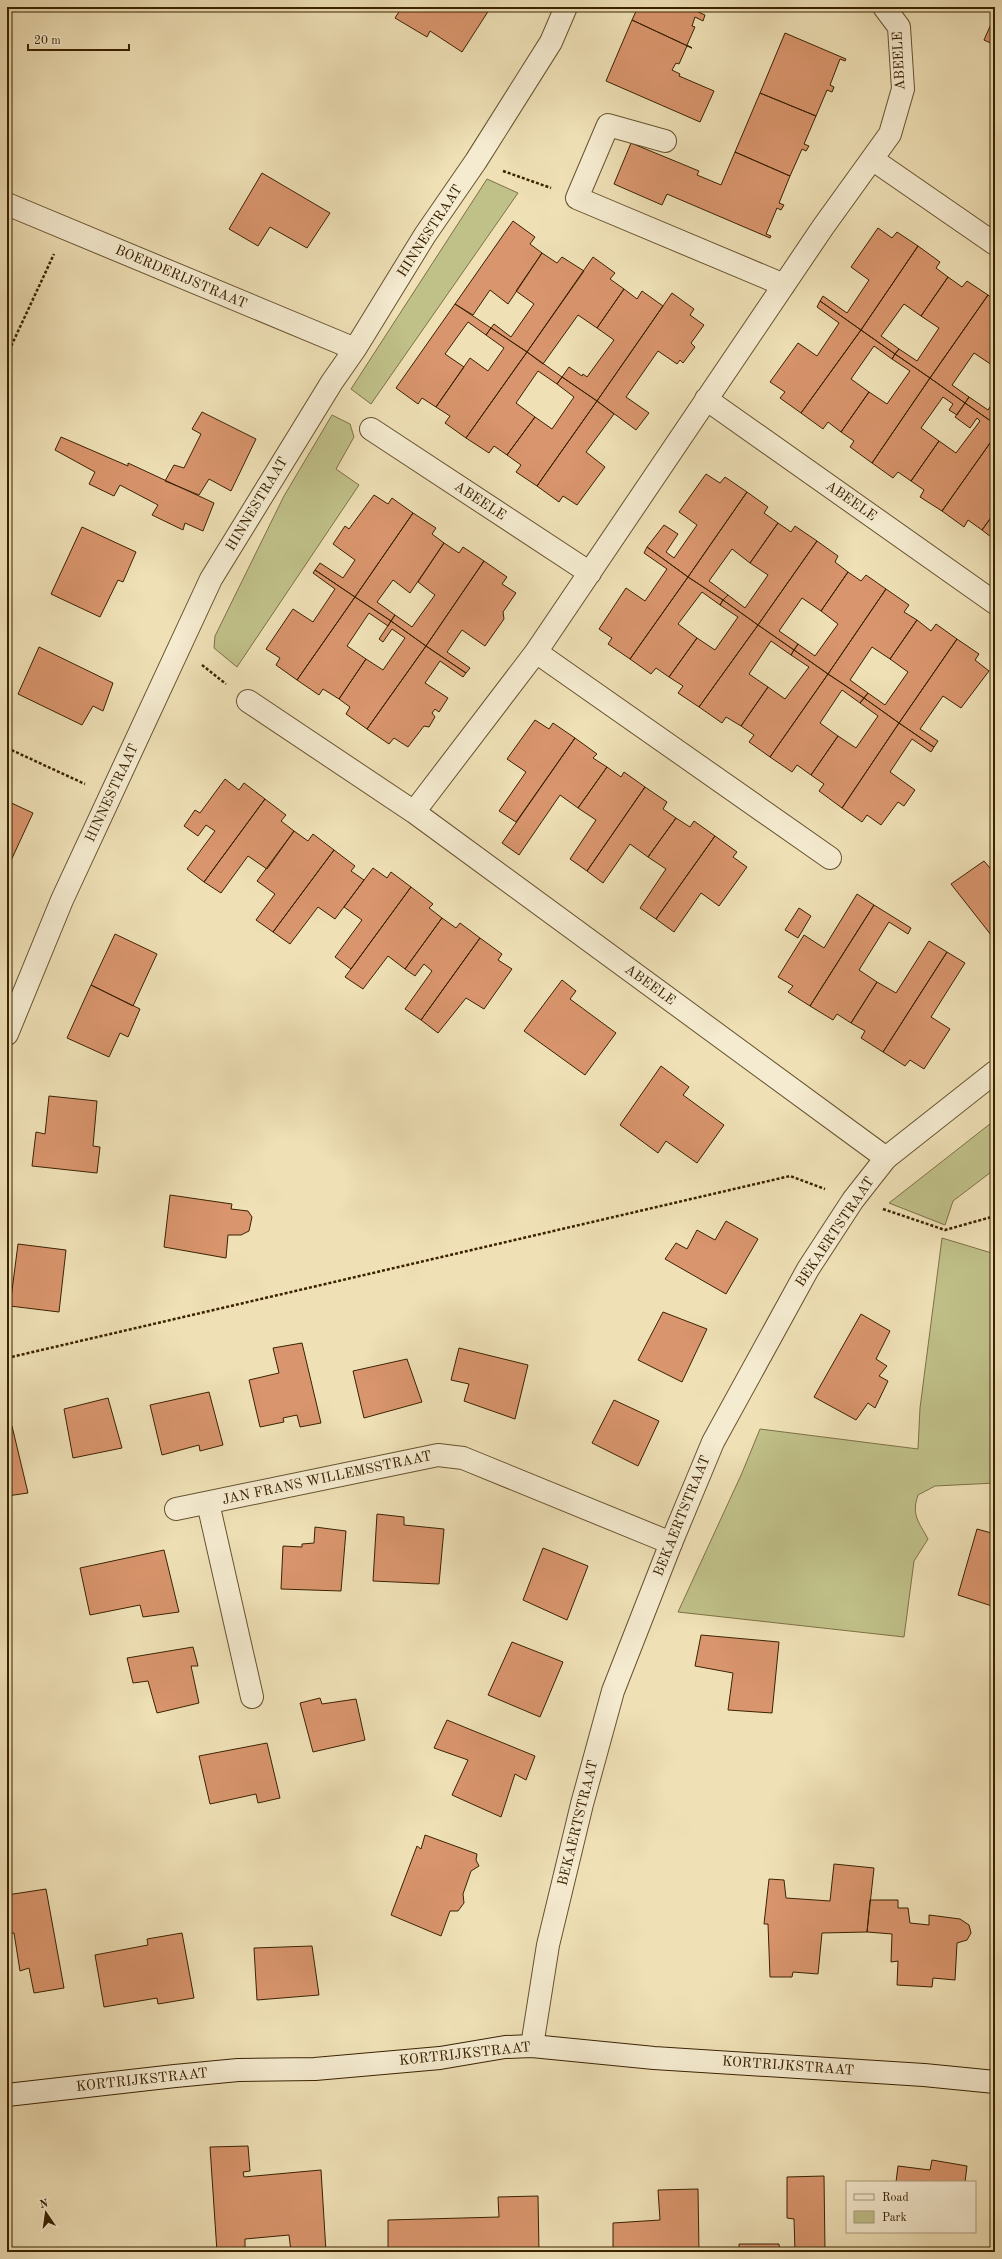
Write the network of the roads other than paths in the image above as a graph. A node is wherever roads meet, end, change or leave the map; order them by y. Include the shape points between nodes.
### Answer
1 (566, 7) edge
2 (884, 7) edge
3 (665, 141) dead end
4 (872, 159) junction
5 (7, 204) edge
6 (995, 244) edge
7 (784, 285) junction
8 (355, 349) junction
9 (706, 399) junction
10 (371, 429) dead end
11 (590, 573) junction
12 (995, 603) edge
13 (536, 652) junction
14 (248, 702) road end
15 (414, 812) junction
16 (830, 858) dead end
17 (7, 1034) edge
18 (995, 1072) edge
19 (886, 1158) junction
20 (208, 1503) junction
21 (176, 1510) dead end
22 (670, 1543) junction
23 (252, 1697) dead end
24 (532, 2046) junction
25 (995, 2082) edge
26 (7, 2095) edge

1 - 8 street, HINNESTRAAT via 551,42 476,161 426,234
2 - 4 street, ABEELE via 899,27 903,89 890,134
3 - 7 street via 608,125 577,198
4 - 6 street
4 - 7 street, ABEELE
5 - 8 street, BOERDERIJSTRAAT
7 - 9 street, ABEELE
8 - 17 street, HINNESTRAAT via 211,579 62,900
9 - 11 street, ABEELE
9 - 12 street, ABEELE
10 - 11 street, ABEELE
11 - 13 street, ABEELE
13 - 15 street, ABEELE
13 - 16 street
14 - 15 street, ABEELE
15 - 19 street, ABEELE
18 - 19 street, BEKAERTSTRAAT
19 - 22 street, BEKAERTSTRAAT via 853,1200 808,1269 713,1442
20 - 21 street, JAN FRANS WILLEMSSTRAAT
20 - 22 street, JAN FRANS WILLEMSSTRAAT via 438,1455 463,1458
20 - 23 street, JAN FRANS WILLEMSSTRAAT
22 - 24 street, BEKAERTSTRAAT via 613,1691 548,1945
24 - 25 street, KORTRIJKSTRAAT via 654,2058
24 - 26 street, KORTRIJKSTRAAT via 505,2047 440,2058 314,2069 238,2070

